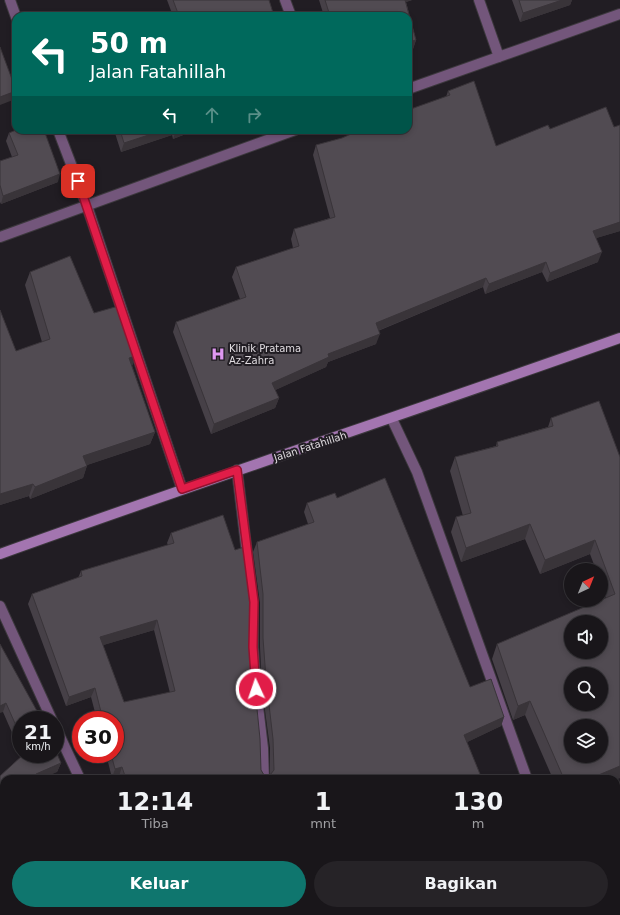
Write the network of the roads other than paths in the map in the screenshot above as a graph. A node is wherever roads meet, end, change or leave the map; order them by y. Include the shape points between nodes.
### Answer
1 (10, 0) edge
2 (285, 0) edge
3 (479, 0) edge
4 (14, 12) edge
5 (290, 12) edge
6 (620, 14) edge
7 (499, 57) junction
8 (412, 88) edge
9 (60, 134) edge
10 (284, 134) edge
11 (87, 206) junction
12 (0, 237) edge
13 (620, 338) edge
14 (392, 419) junction
15 (237, 470) junction
16 (182, 489) junction
17 (0, 554) edge
18 (0, 606) edge
19 (48, 711) edge
20 (64, 745) edge
21 (78, 775) edge
22 (264, 775) edge
23 (526, 775) edge

1 - 4 street
2 - 5 street
3 - 7 street
6 - 7 street
7 - 8 street
9 - 11 street
10 - 11 street
11 - 12 street
11 - 16 street
13 - 14 street, Jalan Fatahillah
14 - 15 street, Jalan Fatahillah
14 - 23 street via 417,472
15 - 16 street, Jalan Fatahillah
15 - 22 street via 254,602 253,647
16 - 17 street, Jalan Fatahillah
18 - 19 street
20 - 21 street

